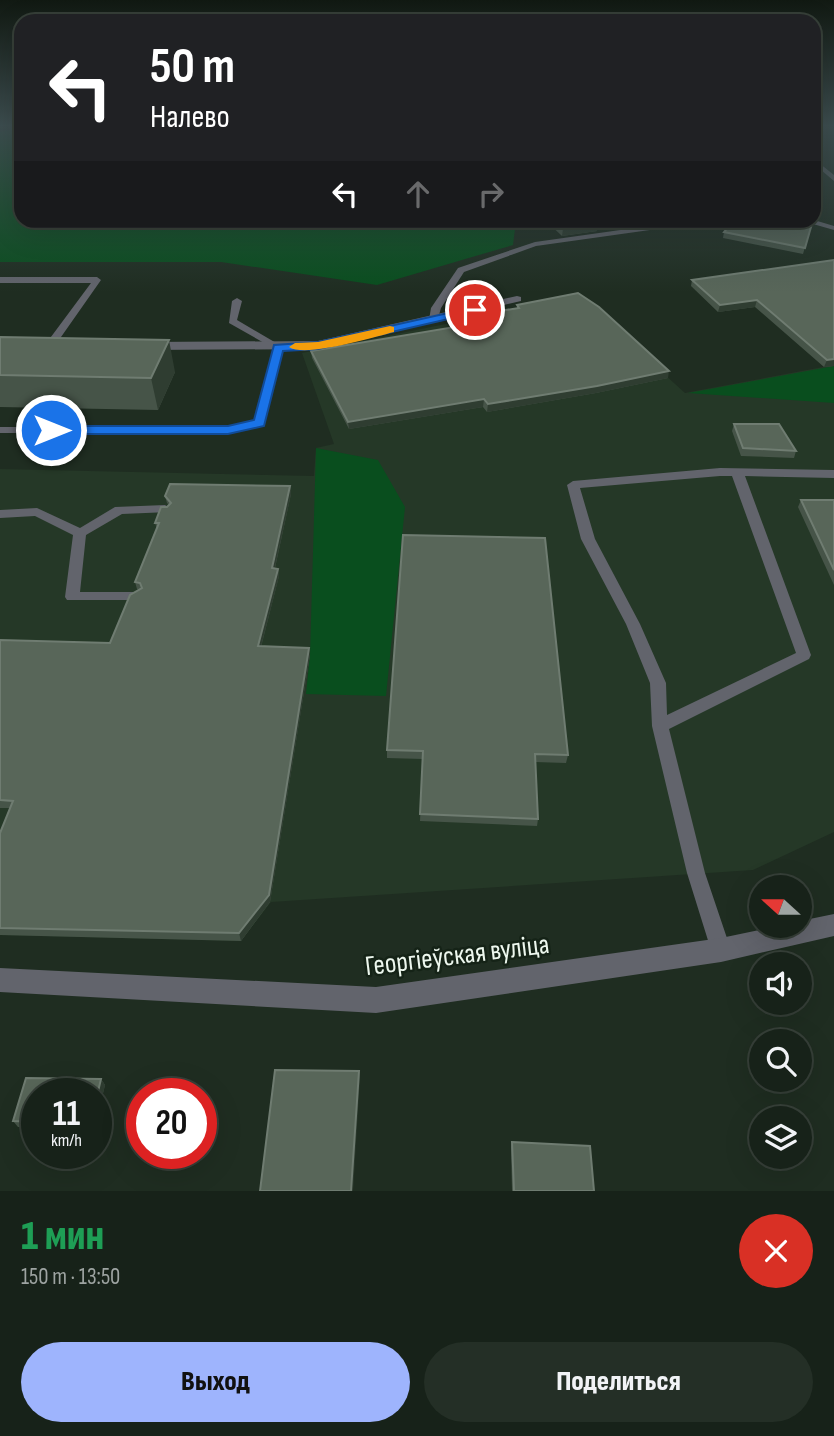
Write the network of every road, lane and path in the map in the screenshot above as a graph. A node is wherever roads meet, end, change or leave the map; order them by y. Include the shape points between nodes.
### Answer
1 (650, 228) edge
2 (0, 280) edge
3 (517, 299) dead end
4 (237, 301) dead end
5 (434, 320) junction
6 (51, 345) edge
7 (131, 346) edge
8 (278, 348) junction
9 (0, 430) edge
10 (737, 472) junction
11 (834, 474) edge
12 (165, 509) edge
13 (0, 514) edge
14 (80, 533) junction
15 (135, 595) edge
16 (660, 726) junction
17 (834, 925) edge
18 (721, 950) junction
19 (0, 980) edge

1 - 5 lane via 535,244 461,270 436,308
2 - 6 lane via 97,280
3 - 5 street
4 - 8 lane via 232,321
5 - 8 street via 318,345
7 - 8 street
8 - 9 lane via 260,423 228,430
10 - 11 lane
10 - 16 lane via 804,655
10 - 16 lane via 573,485 588,539 659,683
12 - 14 lane via 119,510
13 - 14 lane via 37,512
14 - 15 lane via 72,597
16 - 18 lane via 696,873
17 - 18 street, Георгіеўская вуліца
18 - 19 street, Георгіеўская вуліца via 376,1000

